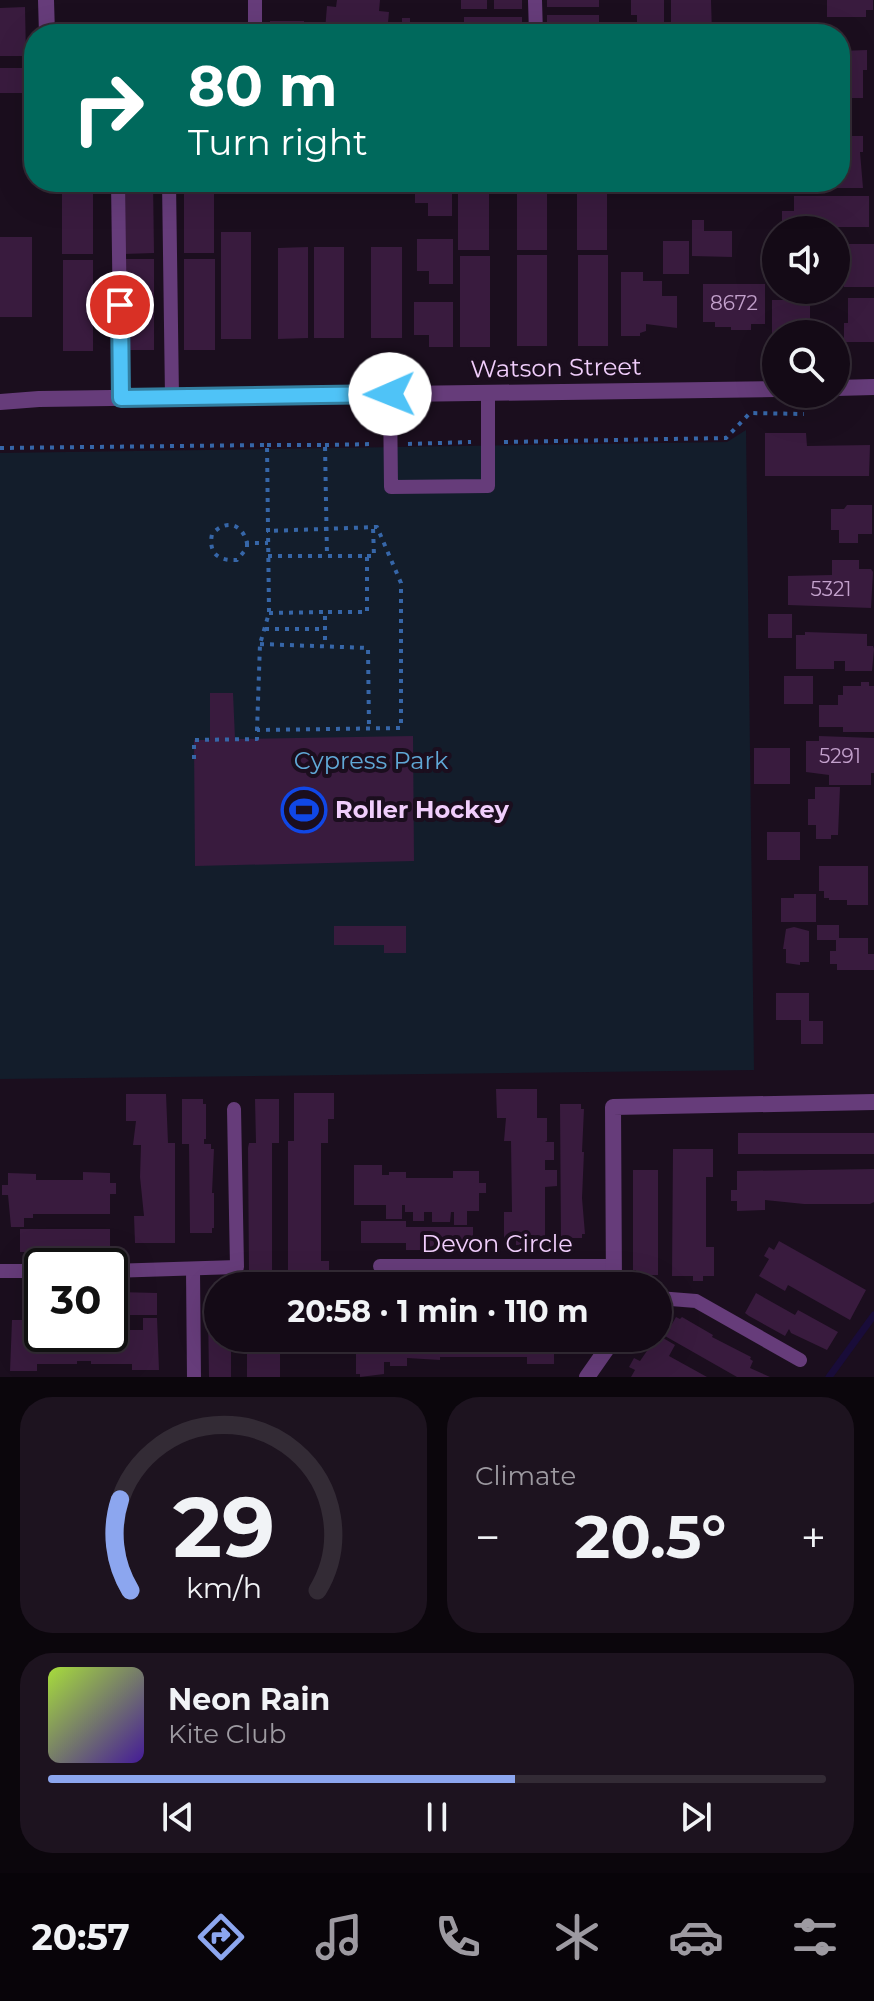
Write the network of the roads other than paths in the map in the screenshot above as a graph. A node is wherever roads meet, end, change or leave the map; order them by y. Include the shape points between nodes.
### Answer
1 (46, 0) edge
2 (255, 0) edge
3 (535, 0) edge
4 (47, 24) edge
5 (255, 24) edge
6 (536, 24) edge
7 (118, 192) edge
8 (169, 192) edge
9 (874, 387) edge
10 (850, 388) edge
11 (762, 389) edge
12 (488, 393) junction
13 (390, 394) junction
14 (172, 397) junction
15 (121, 398) junction
16 (0, 402) edge
17 (874, 1102) edge
18 (234, 1109) dead end
19 (380, 1266) dead end
20 (614, 1266) junction
21 (193, 1270) junction
22 (0, 1271) edge
23 (24, 1271) edge
24 (128, 1271) edge
25 (614, 1272) edge
26 (672, 1299) edge
27 (604, 1352) edge
28 (800, 1360) dead end
29 (194, 1377) edge
30 (587, 1377) edge

1 - 4 street
2 - 5 lane
3 - 6 lane
7 - 15 lane
8 - 14 lane
9 - 10 street
11 - 12 street, Watson Street
12 - 13 street, Watson Street
12 - 13 lane via 488,486 391,487
13 - 14 street, Watson Street
14 - 15 street, Watson Street
15 - 16 street, Watson Street
17 - 20 street via 613,1107
18 - 21 lane via 237,1267
19 - 20 lane, Devon Circle
20 - 25 street
21 - 24 lane
21 - 29 lane
22 - 23 lane
26 - 28 lane via 696,1301
27 - 30 street

